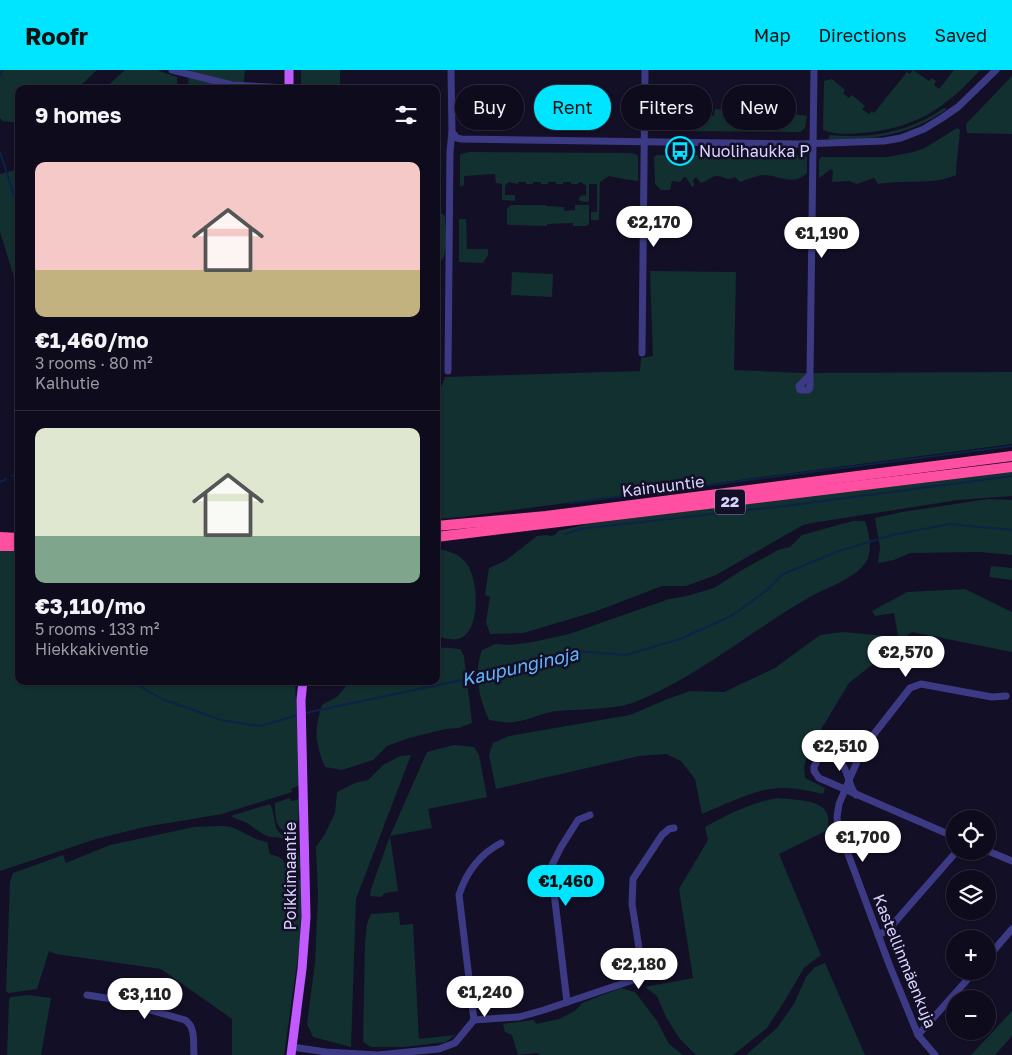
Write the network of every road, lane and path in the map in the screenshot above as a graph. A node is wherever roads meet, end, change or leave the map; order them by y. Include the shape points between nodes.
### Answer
1 (172, 70) edge
2 (289, 70) edge
3 (451, 70) edge
4 (645, 70) edge
5 (814, 70) edge
6 (996, 70) edge
7 (232, 85) edge
8 (289, 85) edge
9 (452, 132) junction
10 (645, 142) junction
11 (814, 143) junction
12 (642, 353) dead end
13 (448, 371) dead end
14 (810, 375) dead end
15 (1012, 456) edge
16 (1012, 467) edge
17 (440, 526) edge
18 (0, 537) edge
19 (15, 538) edge
20 (440, 538) edge
21 (0, 546) edge
22 (15, 546) edge
23 (301, 685) edge
24 (1006, 696) dead end
25 (849, 779) junction
26 (845, 790) junction
27 (856, 794) junction
28 (590, 815) dead end
29 (674, 828) dead end
30 (946, 833) edge
31 (501, 843) dead end
32 (996, 854) edge
33 (949, 860) edge
34 (1012, 861) edge
35 (1012, 929) edge
36 (878, 935) junction
37 (996, 948) edge
38 (967, 980) edge
39 (86, 995) dead end
40 (567, 1002) junction
41 (474, 1020) junction
42 (918, 1035) junction
43 (291, 1051) edge
44 (194, 1055) edge
45 (935, 1055) edge

1 - 7 street
2 - 8 main road
3 - 9 street
4 - 10 street
5 - 11 street
6 - 11 street via 952,112 917,132 884,141
9 - 10 street via 462,139
9 - 13 street
10 - 11 street
10 - 12 street
11 - 14 street
15 - 17 highway, Kainuuntie / 22 via 546,516
16 - 20 highway, Kainuuntie / 22
18 - 19 highway
21 - 22 highway
23 - 43 main road, Poikkimaantie via 306,917
24 - 25 street, Kastellinmäenkuja via 992,697 915,685 867,743
25 - 26 street, Kastellinmäenkuja
25 - 26 street via 843,765 831,757 822,757 814,764 819,778
25 - 27 street
26 - 27 street
26 - 36 street, Kastellinmäenkuja via 836,817 838,827
27 - 30 street
28 - 40 street via 578,820 551,867
29 - 40 street via 662,835 633,879 632,904 641,973 633,980
31 - 41 street via 474,865 459,895
32 - 34 street
33 - 36 street via 888,930
35 - 37 street
36 - 42 street, Kastellinmäenkuja
38 - 42 street
39 - 44 street via 186,1020 193,1032
40 - 41 street via 519,1017
41 - 43 street via 455,1043 439,1049 378,1055
42 - 45 street, Kastellinmäenkuja

